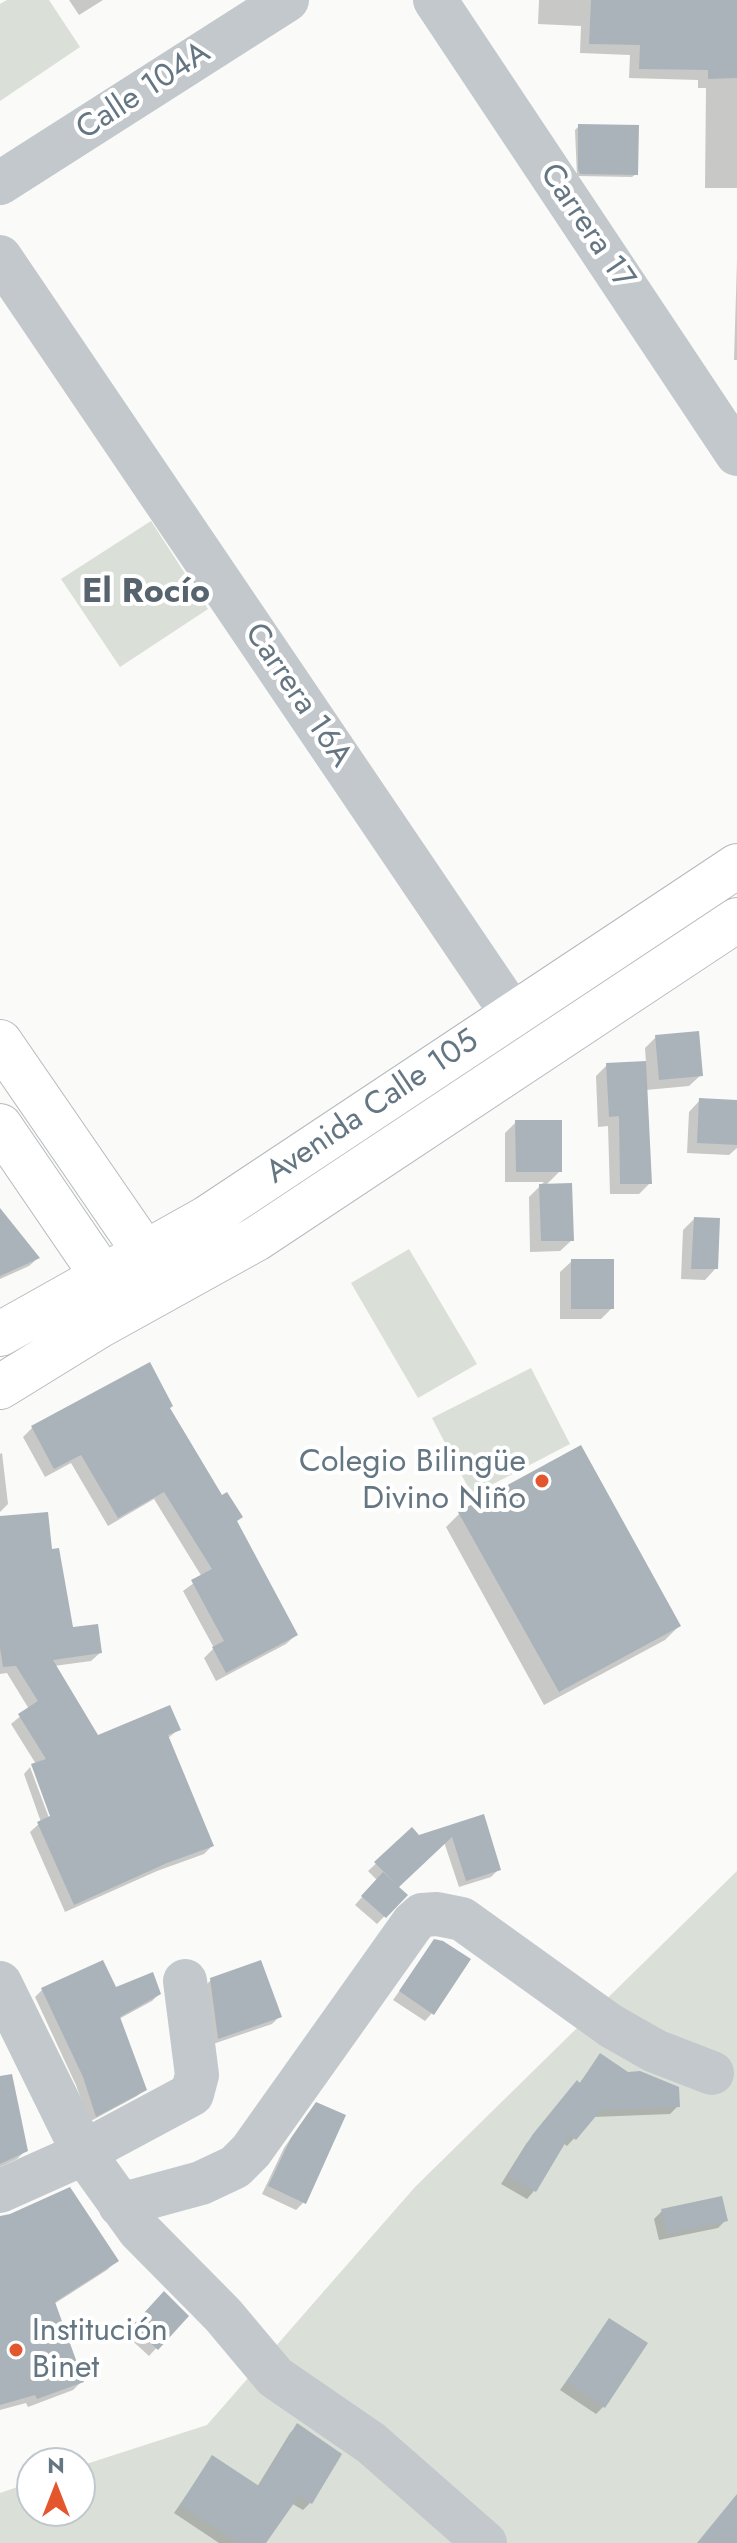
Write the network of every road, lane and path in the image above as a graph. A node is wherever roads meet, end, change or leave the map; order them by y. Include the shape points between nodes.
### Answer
1 (287, 0) edge
2 (435, 0) edge
3 (0, 183) edge
4 (0, 257) edge
5 (737, 454) edge
6 (737, 866) edge
7 (737, 920) edge
8 (513, 1015) junction
9 (0, 1042) edge
10 (0, 1126) edge
11 (158, 1270) junction
12 (115, 1294) junction
13 (0, 1334) edge
14 (0, 1387) edge
15 (185, 1981) dead end
16 (0, 1983) edge
17 (712, 2073) dead end
18 (83, 2152) junction
19 (0, 2191) edge
20 (120, 2205) junction
21 (485, 2543) edge

1 - 3 street, Calle 104A
2 - 5 street, Carrera 17
4 - 8 street, Carrera 16A
6 - 8 main road, Avenida Calle 105
7 - 11 main road, Avenida Calle 105 via 256,1239
8 - 11 main road, Avenida Calle 105 via 243,1195
9 - 11 main road
10 - 12 main road
11 - 12 main road, Avenida Calle 105
12 - 13 main road, Avenida Calle 105
12 - 14 main road, Avenida Calle 105
15 - 18 street via 197,2075 192,2094
16 - 18 street
17 - 20 street via 655,2051 611,2026 462,1919 422,1915 235,2167 201,2183
18 - 19 street
18 - 20 street
20 - 21 street via 275,2377 371,2443

